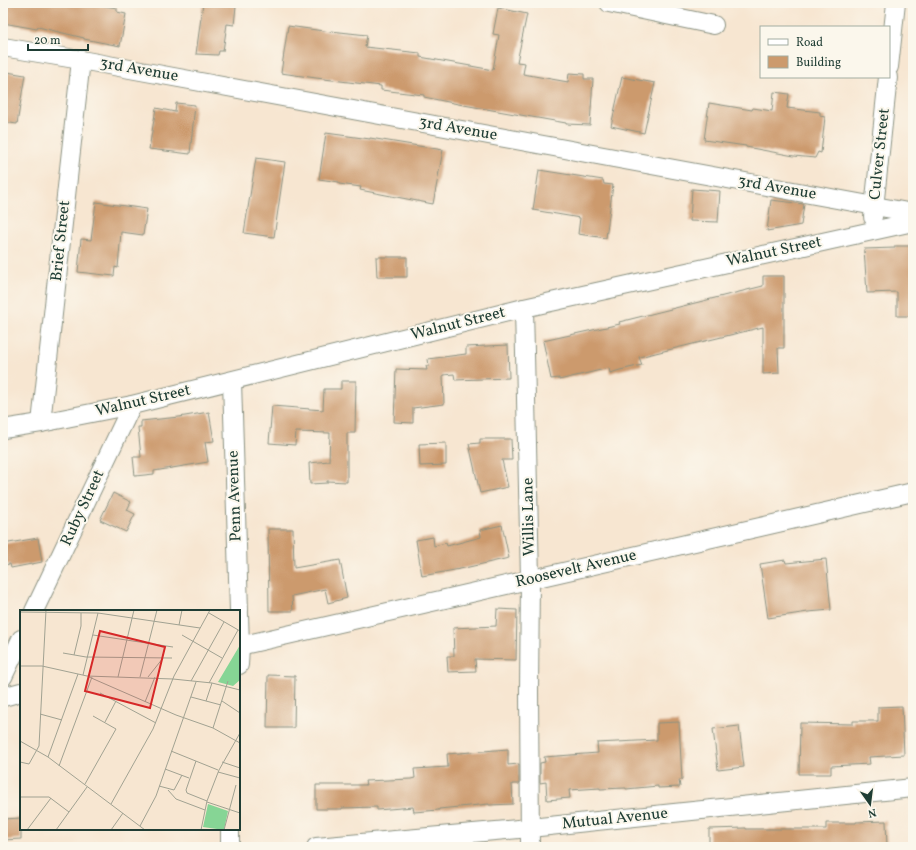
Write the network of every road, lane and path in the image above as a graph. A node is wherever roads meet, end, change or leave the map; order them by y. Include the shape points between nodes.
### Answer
1 (609, 3) edge
2 (896, 3) edge
3 (714, 26) dead end
4 (3, 47) edge
5 (890, 57) edge
6 (81, 60) junction
7 (888, 78) edge
8 (874, 206) junction
9 (913, 213) edge
10 (913, 222) edge
11 (871, 231) junction
12 (524, 308) junction
13 (232, 381) junction
14 (132, 405) junction
15 (41, 423) junction
16 (3, 429) edge
17 (913, 492) edge
18 (530, 579) junction
19 (34, 610) edge
20 (239, 610) edge
21 (20, 641) edge
22 (240, 646) edge
23 (3, 677) edge
24 (20, 692) edge
25 (3, 697) edge
26 (913, 788) edge
27 (530, 828) junction
28 (230, 830) edge
29 (230, 847) edge
30 (316, 847) edge
31 (530, 847) edge

1 - 3 street
2 - 5 street
4 - 6 street, 3rd Avenue
6 - 8 street, 3rd Avenue
6 - 15 street, Brief Street
7 - 8 street, Culver Street
8 - 9 street, 3rd Avenue
8 - 11 street, Culver Street
10 - 11 street, Walnut Street
11 - 12 street, Walnut Street
12 - 13 street, Walnut Street
12 - 18 street, Willis Lane
13 - 14 street, Walnut Street
13 - 20 street, Penn Avenue
14 - 15 street, Walnut Street
14 - 19 street, Ruby Street
15 - 16 street, Walnut Street
17 - 18 street, Roosevelt Avenue
18 - 22 street, Roosevelt Avenue
18 - 27 street, Willis Lane
21 - 23 street
24 - 25 street
26 - 27 street, Mutual Avenue
27 - 30 street, Mutual Avenue
27 - 31 street, Willis Lane
28 - 29 street

